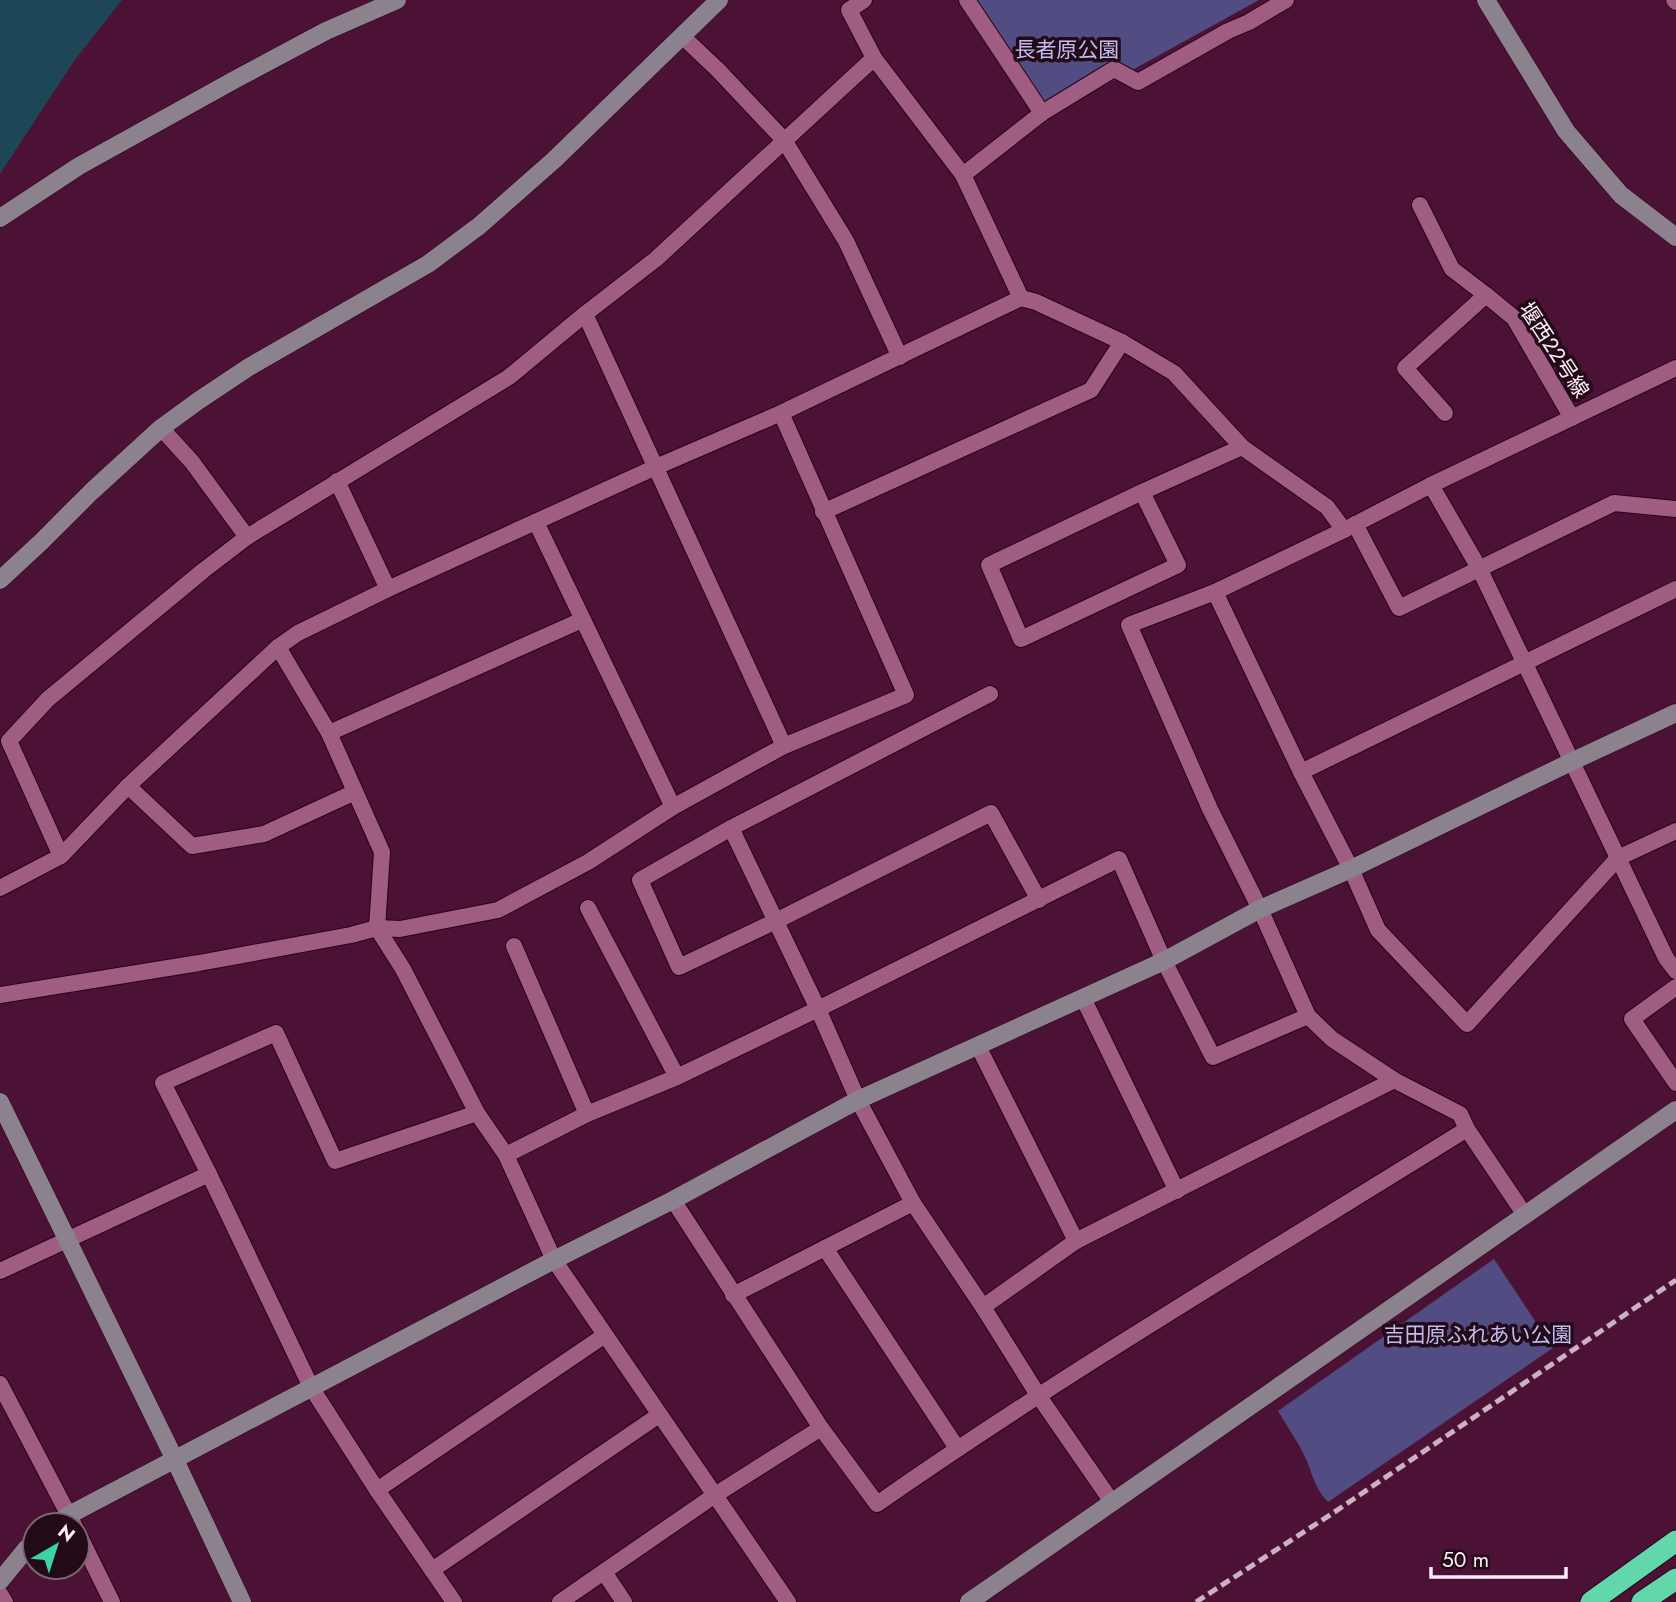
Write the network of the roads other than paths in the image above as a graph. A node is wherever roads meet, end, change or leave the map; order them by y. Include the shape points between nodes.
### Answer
1 (397, 0) edge
2 (719, 0) edge
3 (864, 0) edge
4 (967, 0) edge
5 (1286, 0) edge
6 (1486, 0) edge
7 (682, 36) junction
8 (874, 58) junction
9 (1042, 113) junction
10 (784, 140) junction
11 (963, 175) junction
12 (1420, 205) dead end
13 (0, 218) edge
14 (1676, 237) edge
15 (1486, 295) junction
16 (1021, 298) junction
17 (585, 314) junction
18 (1122, 342) junction
19 (900, 357) junction
20 (1676, 368) edge
21 (781, 413) junction
22 (1445, 413) dead end
23 (1572, 418) junction
24 (161, 428) junction
25 (1242, 447) junction
26 (656, 467) junction
27 (337, 481) junction
28 (1431, 485) junction
29 (1142, 492) junction
30 (1676, 509) edge
31 (823, 512) junction
32 (536, 523) junction
33 (1350, 527) junction
34 (247, 537) junction
35 (1479, 568) junction
36 (0, 580) edge
37 (388, 589) junction
38 (1676, 589) edge
39 (1215, 592) junction
40 (582, 620) junction
41 (278, 647) junction
42 (1525, 663) junction
43 (990, 694) dead end
44 (1676, 713) edge
45 (330, 733) junction
46 (784, 746) junction
47 (1573, 761) junction
48 (1301, 772) junction
49 (128, 786) junction
50 (355, 792) junction
51 (673, 807) junction
52 (731, 828) junction
53 (1676, 831) edge
54 (61, 856) junction
55 (1618, 858) junction
56 (1351, 869) junction
57 (0, 888) edge
58 (1039, 900) junction
59 (589, 908) dead end
60 (1260, 909) junction
61 (776, 921) junction
62 (377, 928) junction
63 (514, 946) dead end
64 (1164, 961) junction
65 (1676, 971) edge
66 (1676, 987) edge
67 (0, 995) edge
68 (1083, 998) junction
69 (818, 1009) junction
70 (1308, 1016) junction
71 (978, 1046) junction
72 (677, 1077) junction
73 (1394, 1080) junction
74 (1676, 1083) edge
75 (858, 1100) junction
76 (0, 1102) edge
77 (1676, 1110) edge
78 (477, 1113) junction
79 (587, 1114) junction
80 (1467, 1129) junction
81 (506, 1155) junction
82 (209, 1174) junction
83 (1177, 1191) junction
84 (673, 1200) junction
85 (913, 1203) junction
86 (1525, 1215) junction
87 (67, 1240) junction
88 (1076, 1241) junction
89 (825, 1248) junction
90 (554, 1260) junction
91 (0, 1272) edge
92 (733, 1294) junction
93 (983, 1307) junction
94 (605, 1335) junction
95 (0, 1384) edge
96 (311, 1387) junction
97 (1038, 1395) junction
98 (659, 1415) junction
99 (821, 1428) junction
100 (957, 1448) junction
101 (175, 1460) junction
102 (377, 1490) junction
103 (715, 1495) junction
104 (1112, 1502) junction
105 (63, 1511) edge
106 (91, 1511) edge
107 (1676, 1541) edge
108 (21, 1555) edge
109 (91, 1564) edge
110 (432, 1570) junction
111 (604, 1572) junction
112 (1676, 1579) edge
113 (0, 1581) edge
114 (0, 1594) edge
115 (5, 1602) edge
116 (112, 1602) edge
117 (242, 1602) edge
118 (454, 1602) edge
119 (560, 1602) edge
120 (624, 1602) edge
121 (788, 1602) edge
122 (969, 1602) edge
123 (1591, 1602) edge
124 (1642, 1602) edge

1 - 13 street via 236,79 79,166
2 - 7 street
3 - 8 street via 849,10
4 - 9 street
5 - 9 street via 1138,82 1114,69
6 - 14 street via 1566,131 1621,195
7 - 10 street
7 - 24 street via 554,160 439,257 249,367
8 - 10 street
8 - 11 street
9 - 11 street
10 - 17 street via 656,259
10 - 19 street via 846,241
11 - 16 street
12 - 15 street, 堰西２２号線 via 1452,269
15 - 22 street via 1405,368
15 - 23 street, 堰西２２号線 via 1514,318
16 - 18 street
16 - 19 street
17 - 26 street
17 - 27 street via 509,377
18 - 25 street via 1174,373
18 - 31 street via 1091,390
19 - 21 street
20 - 23 street
21 - 26 street
21 - 31 street
23 - 28 street
24 - 34 street
24 - 36 street
25 - 29 street
25 - 33 street
26 - 32 street
26 - 46 street
27 - 34 street
27 - 37 street
28 - 33 street
28 - 35 street
29 - 29 street via 989,565 1021,639 1178,565
30 - 35 street via 1614,503
31 - 46 street via 906,695
32 - 37 street
32 - 40 street
33 - 35 street via 1399,608
33 - 39 street
34 - 54 street via 48,699 9,741
35 - 42 street
37 - 41 street
38 - 42 street
39 - 48 street
39 - 60 street via 1129,625 1210,809
40 - 45 street
40 - 51 street
41 - 45 street
41 - 49 street
42 - 47 street
42 - 48 street
43 - 52 street
44 - 47 street
45 - 50 street
46 - 51 street
47 - 55 street
47 - 56 street
48 - 56 street
49 - 50 street via 192,846 264,834
49 - 54 street
50 - 62 street via 382,852
51 - 62 street via 588,862 498,910 400,929
52 - 61 street
52 - 61 street via 640,880 679,967
53 - 55 street
54 - 57 street
55 - 56 street via 1467,1024 1378,930
55 - 65 street
56 - 60 street
58 - 61 street via 992,813
58 - 64 street via 1119,859
58 - 69 street
59 - 72 street
60 - 64 street
60 - 70 street
61 - 69 street
62 - 67 street
62 - 78 street
63 - 79 street
64 - 68 street
64 - 70 street via 1213,1057
66 - 74 street via 1632,1019
68 - 71 street
68 - 83 street
69 - 72 street
69 - 75 street
70 - 73 street via 1332,1039
71 - 75 street
71 - 88 street
72 - 79 street
73 - 80 street via 1460,1114
73 - 83 street
75 - 84 street
75 - 85 street
76 - 87 street
77 - 86 street
78 - 81 street
78 - 82 street via 335,1161 276,1033 163,1083
79 - 81 street
80 - 86 street
80 - 97 street
81 - 90 street
82 - 87 street
82 - 96 street
83 - 88 street
84 - 90 street
84 - 92 street
85 - 89 street
85 - 93 street
86 - 104 street
87 - 91 street
87 - 101 street
88 - 93 street
89 - 92 street
89 - 100 street
90 - 94 street
90 - 96 street
92 - 99 street
93 - 97 street
94 - 98 street
94 - 102 street
95 - 105 street
96 - 101 street
96 - 102 street
97 - 100 street
97 - 104 street
98 - 103 street
98 - 110 street
99 - 100 street via 877,1504
99 - 103 street
101 - 106 street
101 - 117 street
102 - 110 street
103 - 111 street
103 - 121 street
104 - 122 street
107 - 123 highway
108 - 113 street
109 - 116 street
110 - 118 street
111 - 119 street
111 - 120 street
112 - 124 highway
114 - 115 street

